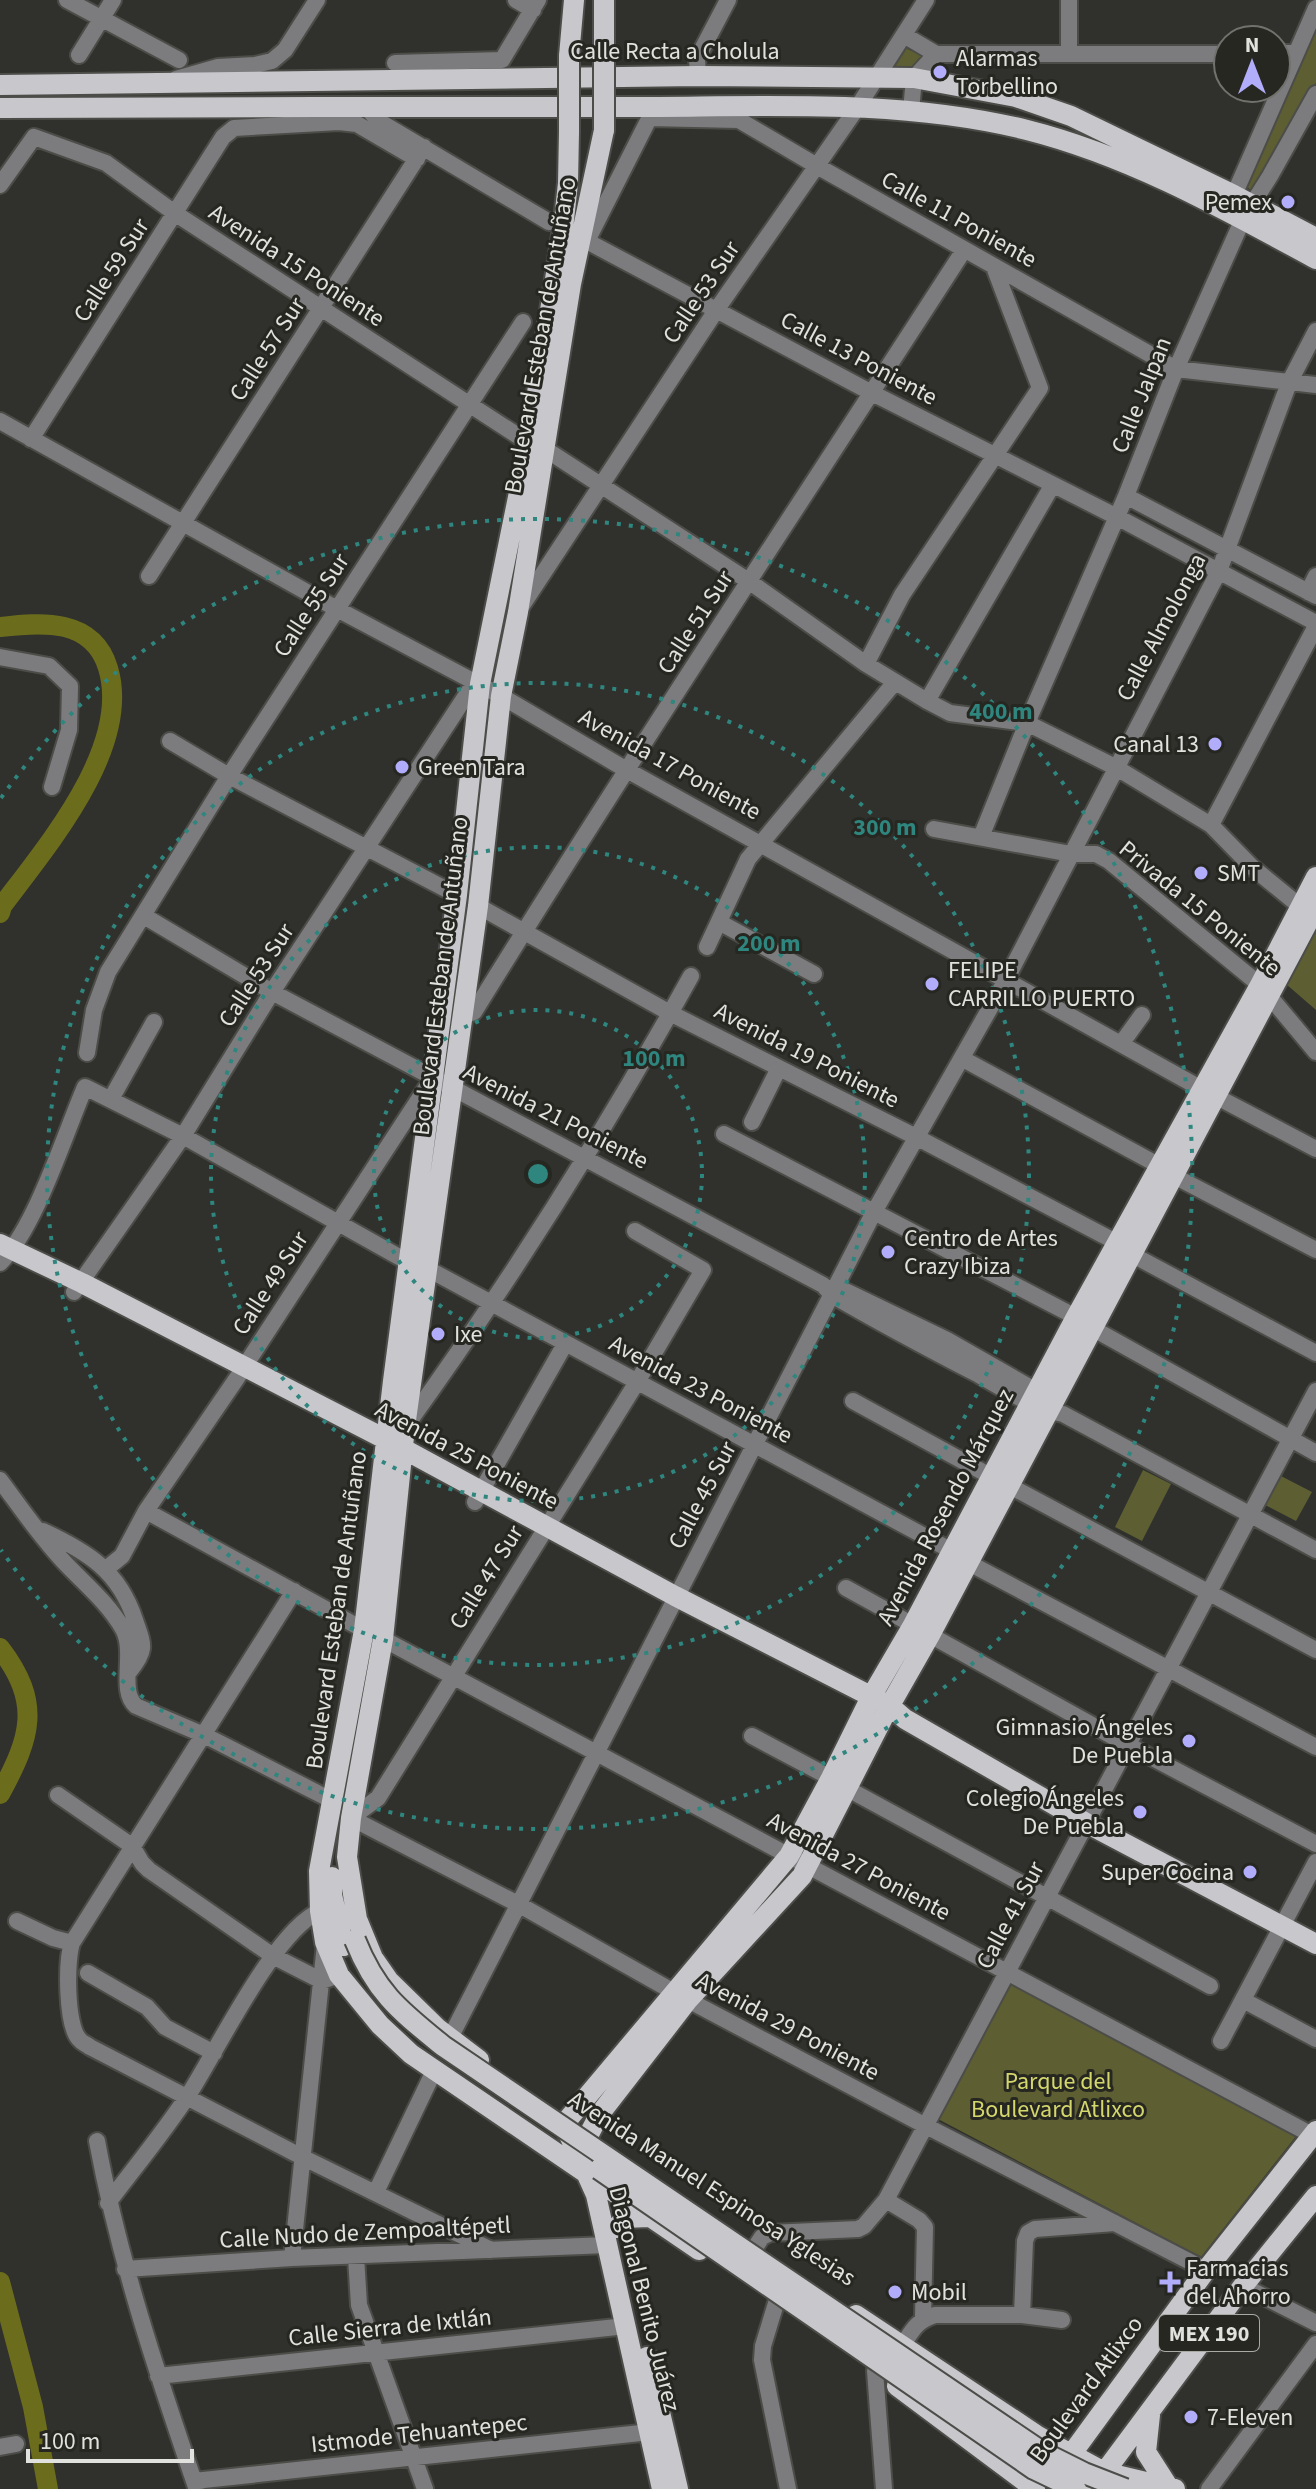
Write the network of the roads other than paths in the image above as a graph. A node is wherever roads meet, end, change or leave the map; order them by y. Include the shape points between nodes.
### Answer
1 (67, 0) edge
2 (113, 0) edge
3 (317, 0) edge
4 (516, 0) edge
5 (574, 0) edge
6 (604, 0) edge
7 (728, 0) edge
8 (926, 0) edge
9 (1069, 0) edge
10 (536, 5) edge
11 (1316, 8) edge
12 (102, 18) junction
13 (904, 35) junction
14 (1292, 53) edge
15 (1296, 53) junction
16 (936, 54) junction
17 (1069, 54) junction
18 (1212, 54) edge
19 (79, 55) dead end
20 (179, 60) dead end
21 (395, 63) dead end
22 (697, 67) junction
23 (875, 78) junction
24 (914, 78) junction
25 (164, 84) junction
26 (0, 85) edge
27 (1316, 94) edge
28 (365, 106) junction
29 (721, 107) junction
30 (0, 108) edge
31 (857, 108) junction
32 (911, 111) junction
33 (652, 112) junction
34 (739, 120) junction
35 (420, 153) junction
36 (817, 166) junction
37 (0, 185) edge
38 (1234, 195) junction
39 (1248, 212) junction
40 (176, 214) junction
41 (549, 222) dead end
42 (1316, 238) edge
43 (584, 240) junction
44 (964, 250) junction
45 (1316, 259) edge
46 (994, 267) junction
47 (321, 309) junction
48 (717, 309) junction
49 (523, 322) dead end
50 (1316, 331) edge
51 (1176, 369) junction
52 (1289, 383) junction
53 (1316, 385) edge
54 (872, 393) junction
55 (469, 405) junction
56 (0, 421) edge
57 (31, 439) junction
58 (537, 446) junction
59 (997, 456) junction
60 (601, 486) junction
61 (1052, 486) junction
62 (1126, 496) junction
63 (1117, 517) junction
64 (183, 523) junction
65 (1228, 550) junction
66 (1219, 571) junction
67 (149, 576) dead end
68 (1316, 576) edge
69 (750, 582) junction
70 (1312, 594) edge
71 (337, 609) junction
72 (518, 612) junction
73 (1316, 624) edge
74 (0, 657) edge
75 (866, 664) junction
76 (895, 682) junction
77 (477, 683) junction
78 (501, 696) junction
79 (927, 701) junction
80 (1027, 723) junction
81 (170, 741) dead end
82 (1115, 767) junction
83 (625, 769) junction
84 (229, 776) junction
85 (52, 787) dead end
86 (1211, 825) junction
87 (934, 829) dead end
88 (981, 837) junction
89 (762, 843) junction
90 (367, 847) junction
91 (1071, 854) junction
92 (1315, 879) edge
93 (457, 895) junction
94 (478, 906) junction
95 (1311, 912) edge
96 (144, 916) junction
97 (719, 922) junction
98 (524, 931) junction
99 (707, 947) dead end
100 (814, 974) dead end
101 (691, 976) dead end
102 (1006, 980) junction
103 (1265, 990) junction
104 (272, 992) junction
105 (670, 1013) junction
106 (1142, 1015) dead end
107 (463, 1016) junction
108 (154, 1022) dead end
109 (1121, 1044) junction
110 (1316, 1052) edge
111 (87, 1053) dead end
112 (963, 1059) junction
113 (779, 1068) junction
114 (432, 1079) junction
115 (452, 1089) junction
116 (1208, 1092) junction
117 (111, 1099) junction
118 (752, 1122) dead end
119 (724, 1134) dead end
120 (183, 1136) junction
121 (916, 1137) junction
122 (1316, 1149) edge
123 (584, 1157) junction
124 (1166, 1170) junction
125 (874, 1212) junction
126 (338, 1223) junction
127 (635, 1231) dead end
128 (1124, 1248) junction
129 (1316, 1250) edge
130 (4, 1254) edge
131 (408, 1262) junction
132 (428, 1269) junction
133 (78, 1287) junction
134 (831, 1289) junction
135 (492, 1303) junction
136 (1084, 1322) junction
137 (565, 1344) junction
138 (1316, 1353) edge
139 (241, 1372) junction
140 (637, 1382) junction
141 (1316, 1391) edge
142 (853, 1401) dead end
143 (1046, 1404) junction
144 (405, 1427) junction
145 (1291, 1439) junction
146 (757, 1445) junction
147 (394, 1451) junction
148 (1316, 1453) edge
149 (0, 1480) edge
150 (1000, 1481) junction
151 (478, 1496) junction
152 (146, 1511) junction
153 (1251, 1515) junction
154 (38, 1529) junction
155 (543, 1532) junction
156 (1316, 1550) edge
157 (960, 1557) junction
158 (106, 1569) junction
159 (846, 1588) dead end
160 (294, 1591) junction
161 (1209, 1592) junction
162 (673, 1601) junction
163 (921, 1630) junction
164 (374, 1634) junction
165 (1316, 1650) edge
166 (1168, 1669) junction
167 (129, 1672) junction
168 (453, 1674) junction
169 (883, 1708) junction
170 (204, 1735) junction
171 (752, 1736) dead end
172 (1128, 1745) junction
173 (1316, 1747) edge
174 (595, 1752) junction
175 (840, 1784) junction
176 (58, 1795) dead end
177 (333, 1801) junction
178 (351, 1818) junction
179 (1086, 1823) junction
180 (1316, 1844) edge
181 (132, 1846) junction
182 (347, 1857) junction
183 (798, 1861) junction
184 (1316, 1862) edge
185 (1046, 1896) junction
186 (518, 1904) junction
187 (320, 1911) junction
188 (17, 1921) dead end
189 (1282, 1926) junction
190 (72, 1943) junction
191 (341, 1943) junction
192 (1316, 1944) edge
193 (273, 1956) junction
194 (1006, 1972) junction
195 (88, 1973) dead end
196 (330, 1978) junction
197 (1210, 1986) dead end
198 (681, 1996) junction
199 (1243, 2000) junction
200 (450, 2038) junction
201 (1316, 2039) edge
202 (1221, 2041) dead end
203 (214, 2053) junction
204 (434, 2071) junction
205 (188, 2096) junction
206 (599, 2115) junction
207 (564, 2124) junction
208 (924, 2125) junction
209 (1314, 2133) edge
210 (586, 2140) junction
211 (97, 2141) dead end
212 (304, 2158) junction
213 (603, 2175) junction
214 (376, 2192) junction
215 (1316, 2196) edge
216 (886, 2200) junction
217 (108, 2203) junction
218 (649, 2217) junction
219 (1117, 2223) junction
220 (612, 2236) junction
221 (754, 2249) junction
222 (491, 2250) junction
223 (356, 2257) junction
224 (292, 2258) junction
225 (125, 2269) junction
226 (1206, 2270) junction
227 (1243, 2286) junction
228 (777, 2300) junction
229 (1022, 2315) junction
230 (923, 2318) junction
231 (1062, 2320) dead end
232 (1316, 2323) edge
233 (626, 2326) junction
234 (1316, 2344) edge
235 (902, 2346) junction
236 (378, 2353) junction
237 (875, 2371) junction
238 (944, 2374) junction
239 (158, 2376) junction
240 (923, 2405) junction
241 (1150, 2413) junction
242 (650, 2432) junction
243 (1071, 2454) junction
244 (415, 2457) junction
245 (995, 2461) junction
246 (1098, 2481) edge
247 (195, 2485) edge
248 (1172, 2488) edge
249 (425, 2489) edge
250 (662, 2489) edge
251 (678, 2489) edge
252 (788, 2489) edge
253 (884, 2489) edge
254 (1017, 2489) edge
255 (1035, 2489) edge
256 (1045, 2489) edge
257 (1076, 2489) edge
258 (1125, 2489) edge
259 (1209, 2489) edge

1 - 12 street
2 - 12 street
3 - 25 street via 272,61 218,67
4 - 10 street
5 - 58 main road, Boulevard Esteban de Antuñano, bridge via 568,183
6 - 43 main road, Boulevard Esteban de Antuñano, bridge via 604,130
7 - 22 street
8 - 13 street, Calle 53 Sur
9 - 17 street
10 - 21 street via 502,60
11 - 15 street
12 - 19 street
12 - 20 street
13 - 16 street
13 - 23 street, Calle 53 Sur
14 - 15 street
15 - 38 street
16 - 17 street
16 - 24 street
17 - 18 street
22 - 23 main road, Calle Recta a Cholula
22 - 25 main road, Calle Recta a Cholula
23 - 24 main road, Calle Recta a Cholula
23 - 31 street, Calle 53 Sur
24 - 32 street
24 - 38 main road, Calle Recta a Cholula via 1016,97 1071,116
25 - 26 main road, Calle Recta a Cholula
27 - 39 street, Calle Jalpan
28 - 30 main road, Calle Recta a Cholula
28 - 33 main road, Calle Recta a Cholula
28 - 35 street
29 - 31 main road, Calle Recta a Cholula
29 - 33 main road, Calle Recta a Cholula
29 - 34 street, Calle 11 Poniente
31 - 32 main road, Calle Recta a Cholula
31 - 36 street, Calle 53 Sur
32 - 39 main road, Calle Recta a Cholula via 1029,130
33 - 34 street
33 - 43 street
34 - 36 street, Calle 11 Poniente
35 - 40 street, Calle 59 Sur via 357,124 234,128 223,137
35 - 41 street
35 - 47 street, Calle 57 Sur
36 - 44 street, Calle 11 Poniente
36 - 48 street, Calle 53 Sur
37 - 40 street, Avenida 15 Poniente via 34,137 106,163
38 - 39 main road, Calle Recta a Cholula
39 - 42 main road, Calle Recta a Cholula
39 - 45 main road, Calle Recta a Cholula
39 - 51 street, Calle Jalpan
40 - 47 street, Avenida 15 Poniente
40 - 57 street, Calle 59 Sur
43 - 48 street, Calle 13 Poniente
43 - 58 main road, Boulevard Esteban de Antuñano
44 - 46 street, Calle 11 Poniente
44 - 54 street, Calle 51 Sur
46 - 51 street, Calle 11 Poniente
46 - 59 street via 1040,388
47 - 55 street, Avenida 15 Poniente
47 - 64 street, Calle 57 Sur
48 - 54 street, Calle 13 Poniente
48 - 60 street, Calle 53 Sur
49 - 55 street, Calle 55 Sur
50 - 52 street, Calle Almolonga
51 - 52 street
51 - 62 street, Calle Jalpan
52 - 53 street
52 - 65 street, Calle Almolonga
54 - 59 street, Calle 13 Poniente
54 - 69 street, Calle 51 Sur
55 - 58 street, Avenida 15 Poniente
55 - 71 street, Calle 55 Sur
56 - 57 street, Avenida 17 Poniente
57 - 64 street, Avenida 17 Poniente
58 - 60 street, Avenida 15 Poniente
58 - 72 main road, Boulevard Esteban de Antuñano
58 - 77 main road, Boulevard Esteban de Antuñano
59 - 61 street, Calle 13 Poniente
59 - 75 street via 902,595
60 - 69 street, Avenida 15 Poniente
60 - 72 street, Calle 53 Sur
61 - 63 street, Calle 13 Poniente
61 - 79 street
62 - 63 street, Calle Jalpan
62 - 65 street
63 - 66 street, Calle 13 Poniente
63 - 80 street, Calle Jalpan
64 - 67 street, Calle 57 Sur
64 - 71 street, Avenida 17 Poniente
65 - 66 street, Calle Almolonga
65 - 70 street
66 - 73 street, Calle 13 Poniente
66 - 82 street, Calle Almolonga
68 - 70 street
69 - 75 street
69 - 83 street, Calle 51 Sur
71 - 77 street, Avenida 17 Poniente
71 - 84 street, Calle 55 Sur
72 - 78 main road, Boulevard Esteban de Antuñano
73 - 86 street
74 - 85 street via 49,666 70,686 69,730
75 - 76 street
76 - 79 street
76 - 89 street
77 - 78 street, Avenida 17 Poniente
77 - 90 street, Calle 53 Sur
77 - 93 main road, Boulevard Esteban de Antuñano
78 - 83 street, Avenida 17 Poniente
78 - 94 main road, Boulevard Esteban de Antuñano
79 - 80 street via 950,713
80 - 82 street
80 - 88 street, Calle Jalpan
81 - 84 street
82 - 86 street
82 - 91 street, Calle Almolonga
83 - 89 street, Avenida 17 Poniente
83 - 98 street, Calle 51 Sur
84 - 90 street
84 - 96 street, Calle 55 Sur
86 - 95 street via 1252,867
87 - 88 street, Privada 15 Poniente
88 - 91 street, Privada 15 Poniente
89 - 97 street via 748,859
89 - 102 street, Avenida 17 Poniente
90 - 93 street
90 - 104 street, Calle 53 Sur
91 - 102 street, Calle Almolonga
91 - 103 street, Privada 15 Poniente via 1096,854 1109,861
92 - 95 main road, Avenida Rosendo Márquez
93 - 114 main road, Boulevard Esteban de Antuñano
94 - 98 street, Avenida 19 Poniente
94 - 107 main road, Boulevard Esteban de Antuñano
95 - 103 main road, Avenida Rosendo Márquez
96 - 104 street, Avenida 21 Poniente
96 - 111 street, Calle 55 Sur via 108,972 94,1010
97 - 99 street
97 - 100 street
98 - 105 street, Avenida 19 Poniente
98 - 107 street, Calle 51 Sur via 474,1012
101 - 105 street
102 - 109 street, Avenida 17 Poniente
102 - 112 street, Calle 45 Sur
103 - 110 street, Privada 15 Poniente
103 - 116 main road, Avenida Rosendo Márquez
104 - 114 street, Avenida 21 Poniente
104 - 120 street, Calle 53 Sur
105 - 113 street, Avenida 19 Poniente
105 - 123 street
106 - 109 street
107 - 115 main road, Boulevard Esteban de Antuñano
108 - 117 street
109 - 116 street, Avenida 17 Poniente
112 - 121 street, Calle 45 Sur
112 - 124 street
113 - 118 street
113 - 121 street, Avenida 19 Poniente
114 - 115 street, Avenida 21 Poniente
114 - 126 street, Calle 49 Sur
114 - 131 main road, Boulevard Esteban de Antuñano
115 - 123 street, Avenida 21 Poniente
115 - 132 main road, Boulevard Esteban de Antuñano
116 - 122 street, Avenida 17 Poniente
116 - 124 main road, Avenida Rosendo Márquez
117 - 120 street
117 - 130 street via 85,1087 31,1217
119 - 125 street
120 - 126 street
120 - 133 street, Calle 53 Sur
121 - 125 street, Calle 45 Sur
121 - 128 street, Avenida 19 Poniente
123 - 134 street, Avenida 21 Poniente
123 - 135 street
124 - 128 main road, Avenida Rosendo Márquez
124 - 129 street
125 - 134 street, Calle 45 Sur
125 - 136 street
126 - 131 street
126 - 139 street, Calle 49 Sur
127 - 140 street, Calle 47 Sur via 703,1270
128 - 136 main road, Avenida Rosendo Márquez
128 - 138 street, Avenida 19 Poniente
130 - 133 main road, Avenida 25 Poniente
131 - 147 main road, Boulevard Esteban de Antuñano
132 - 135 street, Avenida 23 Poniente
132 - 144 main road, Boulevard Esteban de Antuñano
133 - 139 main road, Avenida 25 Poniente
134 - 143 street, Avenida 21 Poniente via 947,1340
134 - 146 street, Calle 45 Sur
135 - 137 street, Avenida 23 Poniente
135 - 144 street
136 - 143 main road, Avenida Rosendo Márquez
136 - 145 street
137 - 140 street, Avenida 23 Poniente
137 - 151 street
139 - 147 main road, Avenida 25 Poniente
139 - 152 street, Calle 49 Sur
140 - 146 street, Avenida 23 Poniente
140 - 155 street, Calle 47 Sur
141 - 145 street, Calle 41 Sur
142 - 150 street
143 - 150 main road, Avenida Rosendo Márquez
143 - 153 street, Avenida 21 Poniente
144 - 147 main road, Boulevard Esteban de Antuñano
145 - 148 street
145 - 153 street, Calle 41 Sur
146 - 157 street, Avenida 23 Poniente
146 - 162 street, Calle 45 Sur
147 - 151 main road, Avenida 25 Poniente
147 - 164 main road, Boulevard Esteban de Antuñano
149 - 154 street
150 - 157 main road, Avenida Rosendo Márquez
150 - 161 street
151 - 155 main road, Avenida 25 Poniente
152 - 158 street via 122,1556
152 - 160 street, Avenida 27 Poniente
153 - 156 street, Avenida 21 Poniente
153 - 161 street, Calle 41 Sur
154 - 158 street
154 - 167 street via 124,1631
155 - 162 main road, Avenida 25 Poniente
155 - 168 street, Calle 47 Sur
157 - 163 main road, Avenida Rosendo Márquez
157 - 166 street, Avenida 23 Poniente
158 - 167 street via 128,1598 143,1643 142,1656
159 - 163 street
160 - 164 street, Avenida 27 Poniente
160 - 170 street
161 - 165 street
161 - 166 street, Calle 41 Sur
162 - 169 main road, Avenida 25 Poniente
162 - 174 street, Calle 45 Sur
163 - 169 main road, Avenida Rosendo Márquez
163 - 172 street
164 - 168 street, Avenida 27 Poniente
164 - 177 main road, Boulevard Esteban de Antuñano
164 - 178 main road, Boulevard Esteban de Antuñano
166 - 172 street, Calle 41 Sur
166 - 173 street, Avenida 23 Poniente
167 - 170 street via 127,1693 136,1706
168 - 174 street, Avenida 27 Poniente
168 - 178 street, Calle 47 Sur via 378,1798
169 - 175 main road, Avenida Rosendo Márquez
169 - 179 main road, Avenida 25 Poniente
170 - 177 street
170 - 181 street
171 - 175 street
172 - 179 street, Calle 41 Sur
172 - 180 street
174 - 183 street, Avenida 27 Poniente
174 - 186 street, Calle 45 Sur
175 - 183 main road, Avenida Rosendo Márquez
175 - 185 street
176 - 181 street
177 - 187 main road, Avenida Manuel Espinosa Yglesias via 319,1871
177 - 191 main road via 332,1895
178 - 182 main road, Avenida Manuel Espinosa Yglesias
178 - 186 street, Avenida 29 Poniente
179 - 185 street, Calle 41 Sur
179 - 189 main road, Avenida 25 Poniente
181 - 190 street
181 - 193 street via 149,1870
182 - 191 main road
182 - 200 main road, Avenida Manuel Espinosa Yglesias via 357,1919 373,1958 389,1981
183 - 194 street, Avenida 27 Poniente
183 - 198 main road, Avenida Rosendo Márquez via 802,1876
184 - 189 street
185 - 194 street, Calle 41 Sur
185 - 197 street
186 - 198 street, Avenida 29 Poniente
186 - 200 street, Calle 45 Sur
187 - 191 main road, Avenida Manuel Espinosa Yglesias
187 - 193 street via 295,1927
188 - 190 street
189 - 192 main road, Avenida 25 Poniente
189 - 199 street
190 - 205 street via 67,1971 78,2039
191 - 196 main road, Avenida Manuel Espinosa Yglesias
191 - 257 main road, bridge via 385,2013 437,2056 1034,2469
191 - 258 main road, bridge via 395,2007 443,2046 1042,2452
193 - 196 street
193 - 203 street
194 - 208 street, Calle 41 Sur
194 - 209 street, Avenida 27 Poniente
195 - 203 street via 147,2007 165,2027
196 - 204 main road, Avenida Manuel Espinosa Yglesias
196 - 212 street
198 - 206 main road, Avenida Rosendo Márquez
198 - 207 main road, Avenida Rosendo Márquez
198 - 208 street, Avenida 29 Poniente
199 - 201 street
199 - 202 street
200 - 207 main road, Avenida Manuel Espinosa Yglesias
203 - 205 street
204 - 213 main road, Avenida Manuel Espinosa Yglesias
204 - 214 street
205 - 212 street
205 - 217 street
206 - 210 main road, Avenida Rosendo Márquez
206 - 213 main road
207 - 210 main road, Avenida Manuel Espinosa Yglesias
207 - 213 main road, Diagonal Benito Juárez
208 - 216 street, Calle 41 Sur
208 - 219 street, Avenida 29 Poniente
209 - 226 main road, Boulevard Atlixco / MEX 190
210 - 213 main road, Diagonal Benito Juárez
211 - 217 street
212 - 214 street
212 - 224 street
213 - 218 main road, Avenida Manuel Espinosa Yglesias
213 - 220 main road, Diagonal Benito Juárez
213 - 221 main road, Avenida Manuel Espinosa Yglesias
214 - 222 street
215 - 227 main road, MEX 190
216 - 221 street, Calle 41 Sur via 858,2229 770,2233
216 - 230 street via 925,2227
217 - 225 street
218 - 220 main road via 624,2218
218 - 228 main road, Avenida Manuel Espinosa Yglesias
219 - 226 street, Avenida 29 Poniente
219 - 229 street via 1028,2233
220 - 222 street, Calle Nudo de Zempoaltépetl
220 - 233 main road, Diagonal Benito Juárez
220 - 251 main road, Diagonal Benito Juárez
221 - 235 main road, Avenida Manuel Espinosa Yglesias
222 - 223 street, Calle Nudo de Zempoaltépetl
223 - 224 street, Calle Nudo de Zempoaltépetl
223 - 236 street via 359,2305
224 - 225 street, Calle Nudo de Zempoaltépetl
225 - 239 street
226 - 243 main road, Boulevard Atlixco / MEX 190
227 - 232 street
227 - 241 main road, MEX 190
228 - 237 main road, Avenida Manuel Espinosa Yglesias
228 - 252 street via 762,2360
229 - 230 street
229 - 231 street
230 - 235 street
233 - 236 street, Calle Sierra de Ixtlán
233 - 242 main road, Diagonal Benito Juárez
234 - 259 street
235 - 238 main road, Avenida Manuel Espinosa Yglesias
236 - 239 street, Calle Sierra de Ixtlán
236 - 244 street
237 - 240 main road, Avenida Manuel Espinosa Yglesias
237 - 253 street
238 - 240 main road
238 - 243 main road, Avenida Manuel Espinosa Yglesias
239 - 247 street
240 - 245 main road, Avenida Manuel Espinosa Yglesias
241 - 246 main road, MEX 190
241 - 248 main road via 1146,2452
242 - 244 street, Istmode Tehuantepec
242 - 250 main road, Diagonal Benito Juárez
243 - 246 main road, Avenida Manuel Espinosa Yglesias
243 - 256 main road, Boulevard Atlixco / MEX 190
244 - 247 street, Istmode Tehuantepec
244 - 249 street
245 - 254 main road
245 - 255 main road, Avenida Manuel Espinosa Yglesias
246 - 248 main road, Avenida Manuel Espinosa Yglesias

